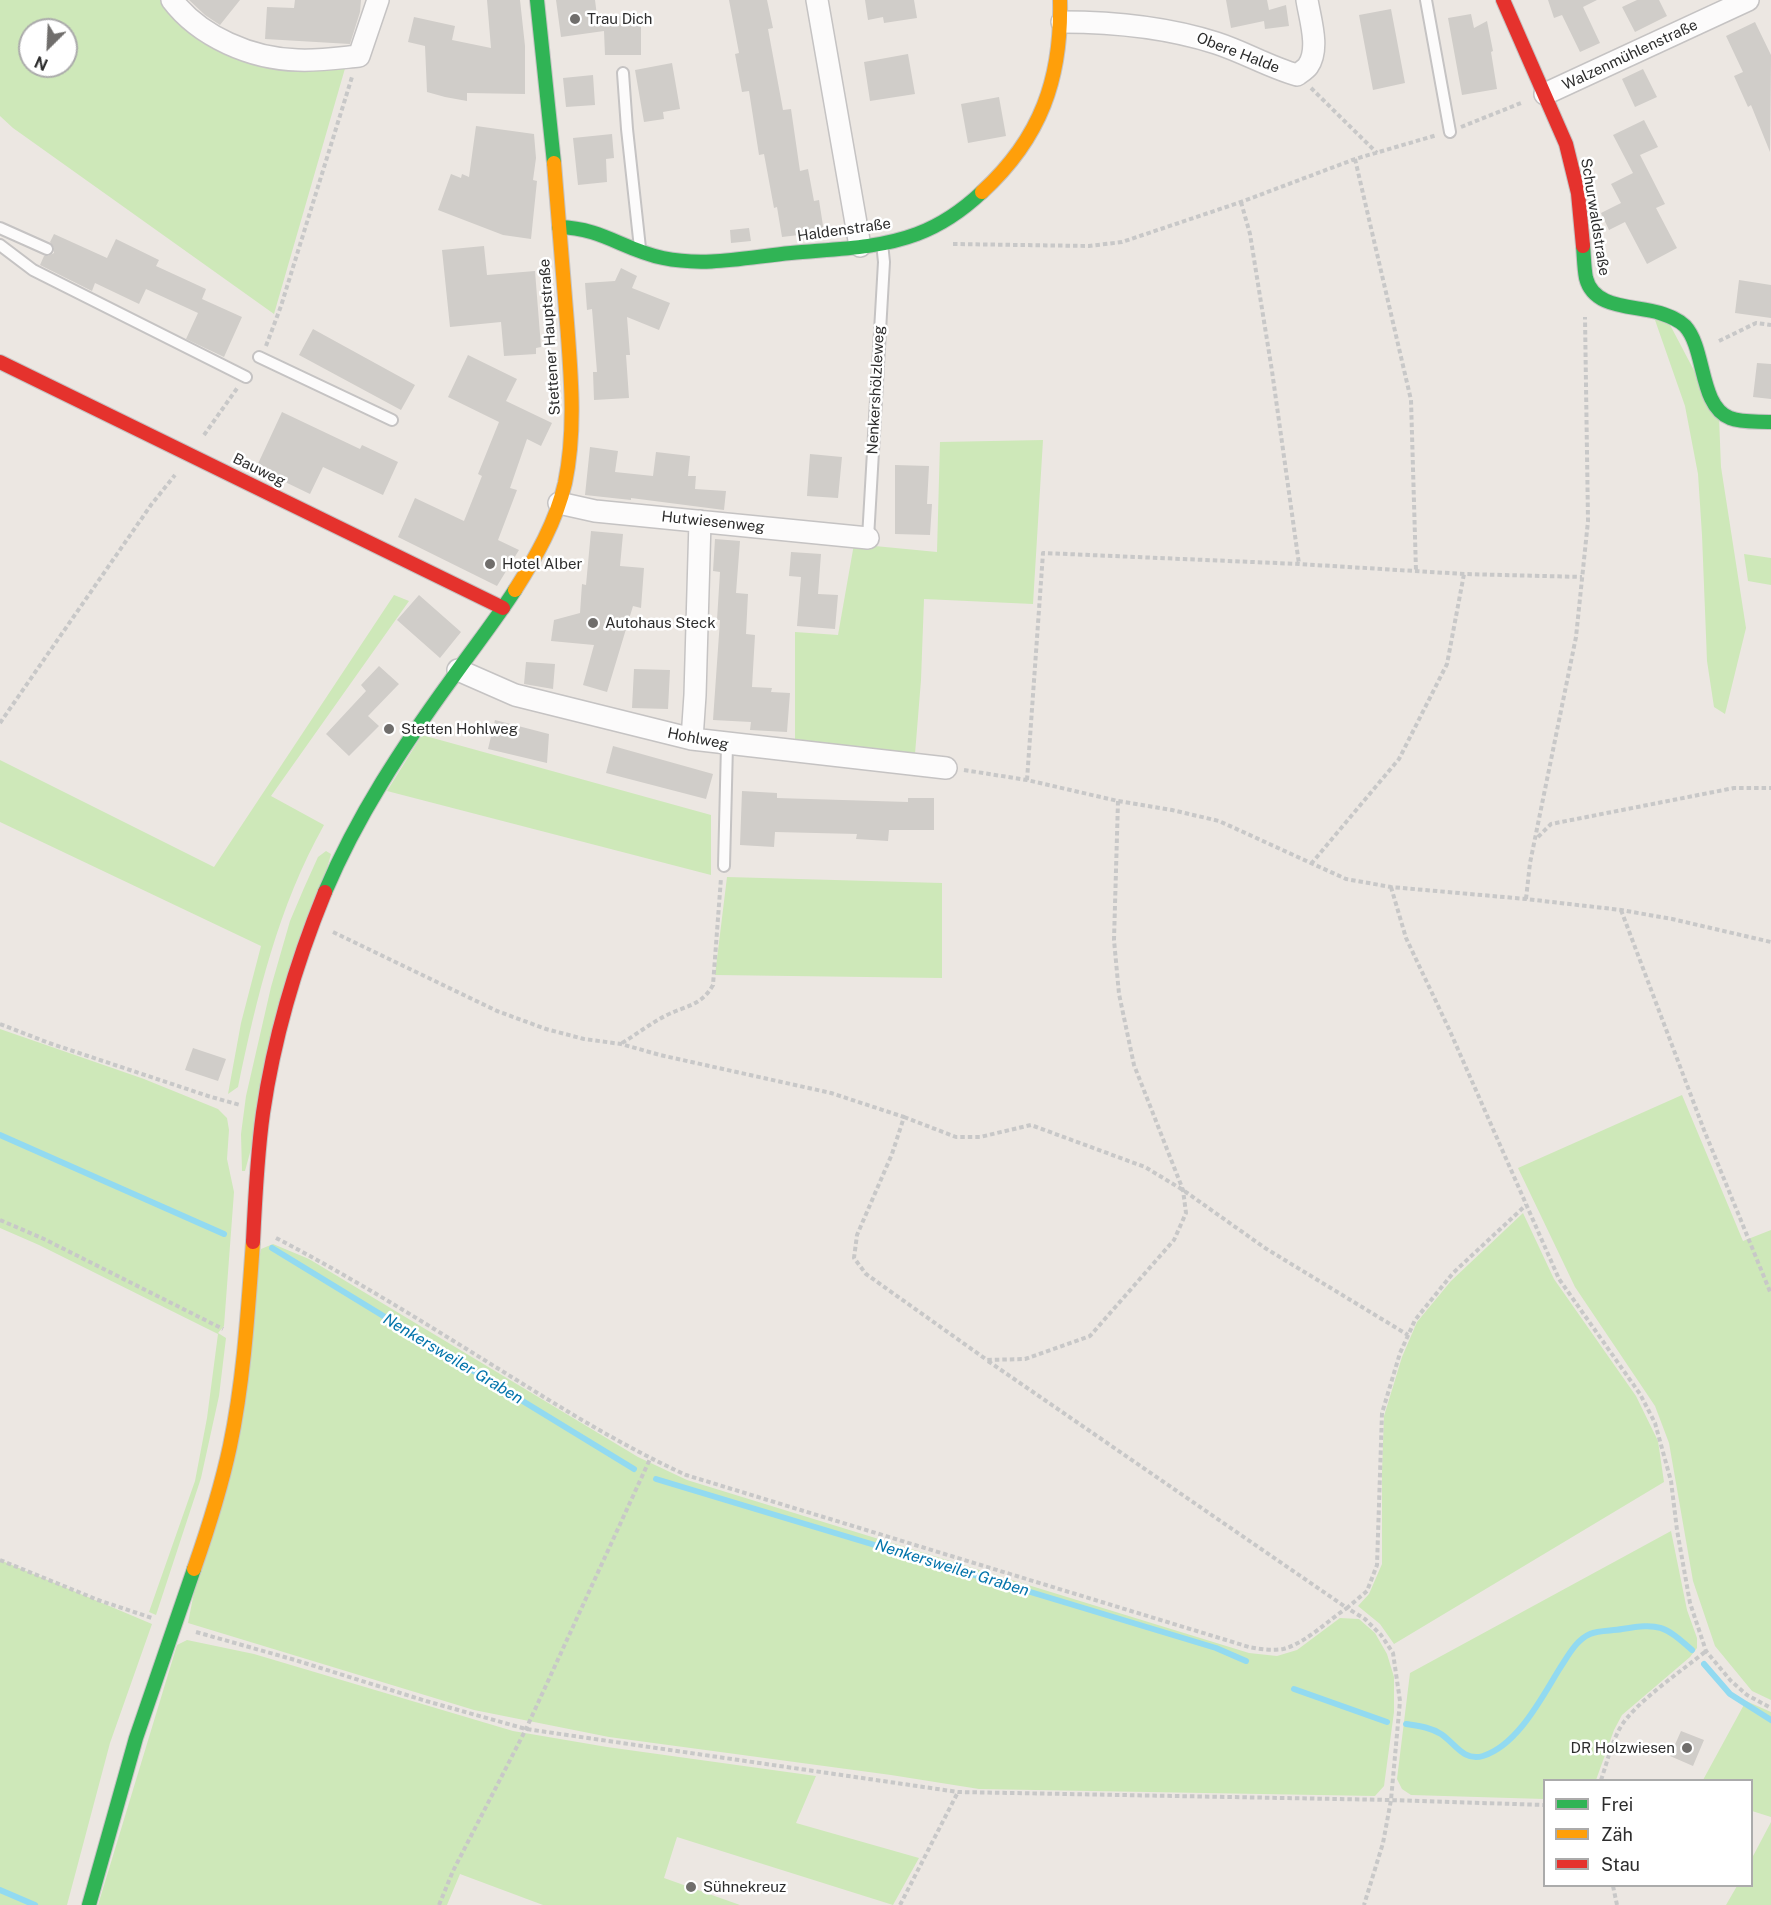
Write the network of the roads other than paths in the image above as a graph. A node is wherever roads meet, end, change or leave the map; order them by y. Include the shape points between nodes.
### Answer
1 (172, 0) edge
2 (378, 0) edge
3 (537, 0) edge
4 (817, 0) edge
5 (1060, 0) edge
6 (1307, 0) edge
7 (1426, 0) edge
8 (1503, 0) edge
9 (1748, 0) edge
10 (1062, 22) junction
11 (623, 73) dead end
12 (1545, 94) junction
13 (1450, 132) dead end
14 (559, 227) junction
15 (0, 228) edge
16 (882, 243) junction
17 (0, 245) edge
18 (860, 246) junction
19 (47, 249) dead end
20 (640, 251) junction
21 (259, 357) road end
22 (0, 362) edge
23 (246, 377) road end
24 (392, 420) dead end
25 (1771, 422) edge
26 (559, 503) junction
27 (700, 521) junction
28 (868, 538) joint
29 (503, 608) junction
30 (458, 670) junction
31 (692, 740) junction
32 (727, 745) junction
33 (946, 768) road end
34 (724, 866) road end
35 (88, 1905) edge

1 - 2 street via 192,21 236,47 296,60 358,56
3 - 14 street, Stettener Hauptstraße
4 - 18 street
5 - 10 street, Haldenstraße
6 - 10 street, Obere Halde via 1313,55 1308,67 1297,75 1189,35 1132,25
7 - 13 lane
8 - 12 street, Schurwaldstraße
9 - 12 street, Walzenmühlenstraße
10 - 16 street, Haldenstraße via 1051,90 1018,154 986,191 968,205 912,236
11 - 20 lane
12 - 25 street, Schurwaldstraße via 1573,167 1590,289 1607,302 1671,316 1684,325 1694,337 1706,381 1721,412 1729,418
14 - 20 street, Haldenstraße via 587,228
14 - 26 street, Stettener Hauptstraße via 573,407 568,466
15 - 19 lane
16 - 18 street, Haldenstraße
16 - 28 lane, Nenkershölzleweg
17 - 23 lane via 33,270
18 - 20 street, Haldenstraße via 706,261 662,258
21 - 24 lane
22 - 29 street, Bauweg
26 - 27 street, Hutwiesenweg via 595,511
26 - 29 street, Stettener Hauptstraße via 533,563
27 - 28 street, Hutwiesenweg
27 - 31 street
29 - 30 street, Stettener Hauptstraße
30 - 31 street, Hohlweg via 515,695
30 - 35 street, Stettener Hauptstraße via 387,774 348,844 301,956 266,1094 245,1340 228,1450 210,1516 130,1753
31 - 32 street, Hohlweg
32 - 33 street, Hohlweg
32 - 34 lane

